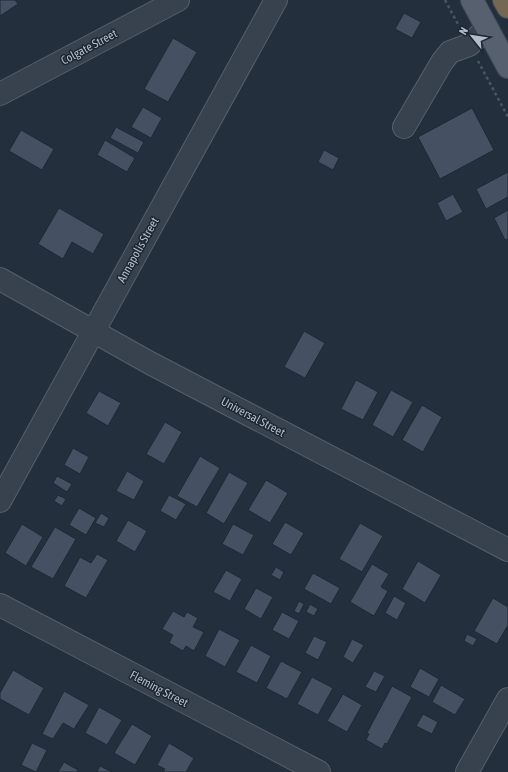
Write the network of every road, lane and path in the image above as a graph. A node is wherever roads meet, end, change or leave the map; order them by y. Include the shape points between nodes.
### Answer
1 (178, 0) edge
2 (276, 0) edge
3 (445, 0) edge
4 (472, 0) edge
5 (504, 0) edge
6 (508, 6) edge
7 (460, 27) dead end
8 (487, 28) junction
9 (474, 54) dead end
10 (508, 67) edge
11 (0, 94) edge
12 (508, 117) edge
13 (404, 127) dead end
14 (0, 279) edge
15 (94, 332) junction
16 (0, 501) edge
17 (508, 550) edge
18 (0, 605) edge
19 (508, 699) edge
20 (319, 772) edge
21 (467, 772) edge

1 - 11 street, Colgate Street
2 - 15 street, Annapolis Street
3 - 7 path
4 - 8 main road
5 - 6 highway
8 - 10 main road
8 - 13 street via 469,45 450,52 423,92
9 - 12 path
14 - 15 street, Universal Street
15 - 16 street, Annapolis Street
15 - 17 street, Universal Street
18 - 20 street, Fleming Street
19 - 21 street

